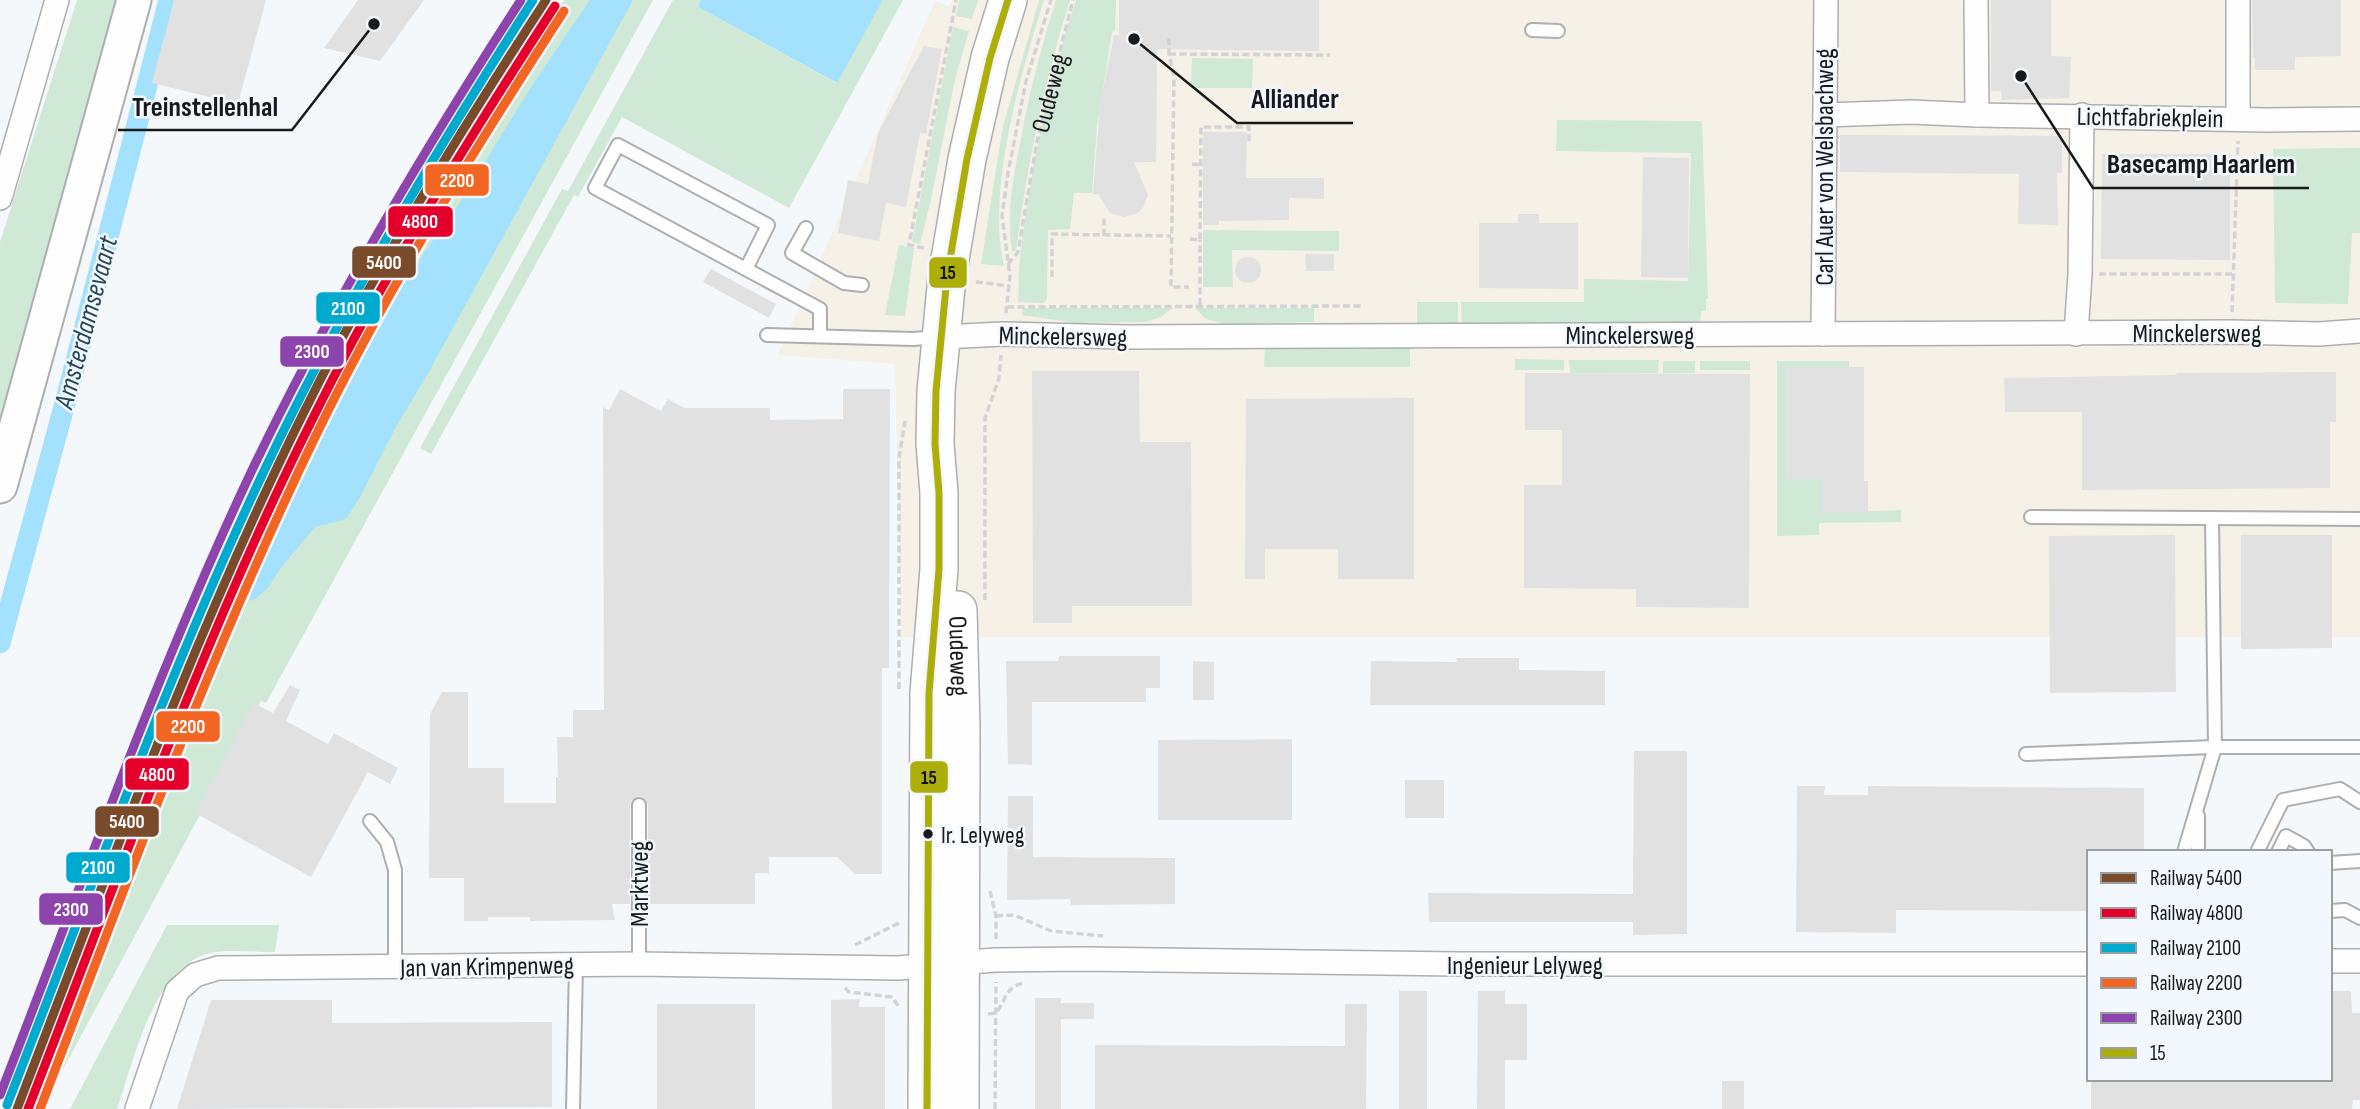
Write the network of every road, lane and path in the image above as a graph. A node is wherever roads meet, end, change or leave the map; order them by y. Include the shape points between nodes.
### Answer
1 (57, 0) edge
2 (134, 0) edge
3 (957, 0) edge
4 (1008, 0) edge
5 (1029, 0) edge
6 (1051, 0) edge
7 (1073, 0) edge
8 (1826, 0) edge
9 (1976, 0) edge
10 (2238, 0) edge
11 (1532, 30) dead end
12 (1558, 31) dead end
13 (1169, 38) dead end
14 (1169, 54) junction
15 (1330, 55) dead end
16 (1825, 115) junction
17 (1977, 115) junction
18 (2082, 115) junction
19 (2238, 119) junction
20 (2360, 119) edge
21 (1249, 142) dead end
22 (5, 164) edge
23 (1192, 164) dead end
24 (1202, 165) junction
25 (0, 198) edge
26 (1104, 215) dead end
27 (806, 228) dead end
28 (1104, 236) junction
29 (1171, 236) junction
30 (1190, 239) dead end
31 (1200, 240) junction
32 (925, 249) dead end
33 (1008, 264) junction
34 (746, 269) junction
35 (2080, 274) junction
36 (2234, 274) junction
37 (1052, 277) dead end
38 (862, 285) dead end
39 (1189, 288) dead end
40 (1200, 305) junction
41 (1364, 306) dead end
42 (1007, 307) junction
43 (2231, 331) junction
44 (2360, 331) edge
45 (1003, 334) junction
46 (1823, 334) junction
47 (2076, 334) junction
48 (767, 335) dead end
49 (820, 336) junction
50 (954, 336) junction
51 (0, 484) edge
52 (2031, 517) dead end
53 (2212, 518) junction
54 (2360, 519) edge
55 (985, 605) dead end
56 (2215, 747) junction
57 (2360, 747) edge
58 (2026, 754) dead end
59 (2198, 802) junction
60 (2360, 802) edge
61 (639, 805) dead end
62 (370, 821) dead end
63 (2185, 850) edge
64 (2198, 850) edge
65 (2258, 850) edge
66 (2279, 850) edge
67 (2307, 850) edge
68 (2360, 861) edge
69 (2332, 863) edge
70 (990, 888) dead end
71 (2332, 911) edge
72 (2360, 918) edge
73 (2332, 961) edge
74 (2360, 961) edge
75 (961, 963) junction
76 (639, 964) junction
77 (2087, 964) edge
78 (576, 965) junction
79 (394, 967) junction
80 (136, 1109) edge
81 (573, 1109) edge
82 (927, 1109) edge
83 (960, 1109) edge
84 (995, 1109) edge

1 - 22 street
2 - 51 main road
3 - 32 path via 909,245
4 - 50 main road, Oudeweg via 967,159 947,277
5 - 50 main road, Oudeweg
6 - 33 path via 1026,81 1008,173 1002,216
7 - 33 path, Oudeweg via 1037,141 1018,252
8 - 16 street, Carl Auer von Welsbachweg
9 - 17 street
10 - 19 street, Lichtfabriekplein
11 - 12 lane
13 - 14 path
14 - 15 path
14 - 29 path via 1174,76
16 - 17 street, Lichtfabriekplein
16 - 46 street, Carl Auer von Welsbachweg
17 - 18 street, Lichtfabriekplein
18 - 19 street, Lichtfabriekplein
18 - 35 street
19 - 20 street, Lichtfabriekplein
19 - 36 path
21 - 24 path via 1249,127 1201,127
22 - 25 street
23 - 24 path
24 - 31 path
26 - 28 path
27 - 38 lane via 792,253 844,283
28 - 29 path
28 - 37 path via 1052,234
29 - 39 path via 1171,287
30 - 31 path
31 - 40 path
33 - 42 path
34 - 34 lane via 595,188 618,145 768,225
34 - 49 lane via 820,309
35 - 36 path
35 - 47 street
36 - 43 path
40 - 41 path
40 - 42 path
42 - 45 path
43 - 44 street, Minckelersweg
43 - 47 street, Minckelersweg
45 - 46 street, Minckelersweg
45 - 50 street, Minckelersweg
45 - 55 path via 999,378 985,418
46 - 47 street, Minckelersweg
48 - 49 lane
49 - 50 lane
50 - 75 main road, Oudeweg via 960,409
52 - 53 lane
53 - 54 lane
53 - 56 lane
56 - 57 lane
56 - 58 lane
56 - 59 lane
59 - 63 lane
59 - 64 lane
60 - 65 lane via 2340,789 2283,800
61 - 76 lane, Marktweg
62 - 79 lane via 387,842 394,870
66 - 67 lane via 2286,836
68 - 69 lane
70 - 75 path via 996,916
71 - 72 lane via 2345,910
73 - 74 street
75 - 76 street, Jan van Krimpenweg via 898,968
75 - 77 street, Ingenieur Lelyweg via 1083,959 1485,965
75 - 82 main road, Oudeweg
75 - 83 main road, Oudeweg
75 - 84 path
76 - 78 street, Jan van Krimpenweg
78 - 79 street, Jan van Krimpenweg
78 - 81 lane
79 - 80 street, Jan van Krimpenweg via 218,968 195,975 177,991

